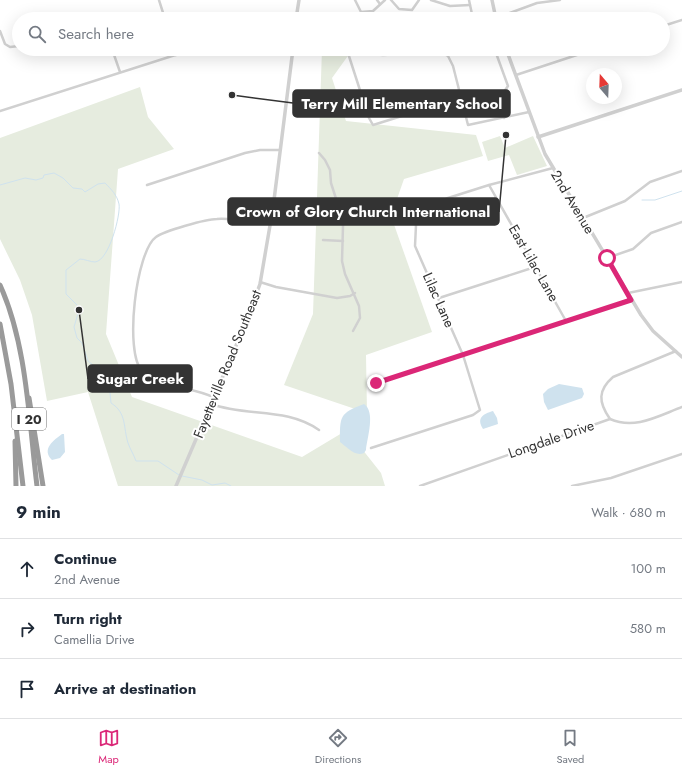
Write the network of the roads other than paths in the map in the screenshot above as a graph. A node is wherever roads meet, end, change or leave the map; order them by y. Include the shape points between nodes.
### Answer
1 (159, 0) edge
2 (299, 0) edge
3 (355, 0) edge
4 (377, 0) edge
5 (385, 0) edge
6 (391, 0) edge
7 (419, 0) edge
8 (431, 0) edge
9 (469, 0) edge
10 (492, 0) edge
11 (560, 0) edge
12 (437, 1) edge
13 (380, 4) junction
14 (470, 6) junction
15 (163, 12) edge
16 (297, 12) edge
17 (471, 12) edge
18 (494, 12) edge
19 (512, 12) edge
20 (682, 20) edge
21 (670, 24) edge
22 (0, 31) edge
23 (12, 47) edge
24 (114, 56) edge
25 (173, 56) edge
26 (292, 56) edge
27 (348, 56) edge
28 (448, 56) edge
29 (497, 56) edge
30 (508, 56) edge
31 (573, 56) edge
32 (120, 72) junction
33 (515, 75) junction
34 (682, 90) edge
35 (463, 105) junction
36 (0, 111) edge
37 (529, 112) junction
38 (504, 118) junction
39 (538, 137) junction
40 (280, 150) junction
41 (319, 153) dead end
42 (553, 168) junction
43 (682, 171) edge
44 (147, 185) dead end
45 (489, 185) junction
46 (273, 208) junction
47 (583, 218) junction
48 (682, 222) edge
49 (323, 240) dead end
50 (343, 241) junction
51 (607, 258) junction
52 (535, 267) junction
53 (260, 282) junction
54 (682, 282) edge
55 (0, 285) edge
56 (355, 293) junction
57 (627, 293) junction
58 (439, 298) junction
59 (631, 300) junction
60 (566, 321) junction
61 (0, 324) edge
62 (353, 331) dead end
63 (676, 351) junction
64 (20, 352) junction
65 (463, 355) junction
66 (682, 357) edge
67 (376, 383) dead end
68 (213, 397) junction
69 (210, 404) junction
70 (14, 406) junction
71 (682, 407) edge
72 (610, 419) junction
73 (319, 430) dead end
74 (371, 448) dead end
75 (682, 454) edge
76 (16, 486) edge
77 (23, 486) edge
78 (37, 486) edge
79 (43, 486) edge
80 (176, 486) edge
81 (420, 486) edge
82 (572, 486) edge

1 - 15 street
2 - 16 street
3 - 13 street via 361,12 373,11
4 - 13 street
5 - 13 street
6 - 7 street via 399,9 404,10 412,10
8 - 12 street
9 - 14 street
10 - 18 street
11 - 19 street via 537,3
12 - 14 street via 450,6
14 - 17 street
20 - 21 street
22 - 23 street via 5,44
24 - 32 street
25 - 32 street
26 - 40 street, Fayetteville Road Southeast
27 - 35 street via 373,125 418,111
28 - 35 street via 451,59
29 - 38 street via 508,86 499,98
30 - 33 street, 2nd Avenue
31 - 33 street
32 - 36 street
33 - 37 street, 2nd Avenue
34 - 39 street
35 - 38 street via 468,125
37 - 38 street
37 - 39 street, 2nd Avenue
39 - 42 street, 2nd Avenue
40 - 44 street via 244,153
40 - 46 street, Fayetteville Road Southeast
41 - 50 street via 330,170 343,226
42 - 45 street, Lilac Lane
42 - 47 street, 2nd Avenue
43 - 47 street via 650,182 625,201
45 - 52 street, East Lilac Lane
45 - 58 street, Lilac Lane via 433,205 418,218 415,246
46 - 53 street, Fayetteville Road Southeast
46 - 68 street via 238,219 215,219 162,234 150,243 147,250 138,282 133,324 138,364 142,371 157,379
47 - 51 street, 2nd Avenue
48 - 51 street via 651,233 633,249
49 - 50 street
50 - 56 street via 342,261 345,274
51 - 57 street, 2nd Avenue
52 - 58 street
52 - 60 street, East Lilac Lane
53 - 56 street via 337,298
53 - 68 street, Fayetteville Road Southeast via 244,327
54 - 57 street
55 - 64 highway, I 20
56 - 62 street via 360,318
57 - 59 street, 2nd Avenue
58 - 65 street, Lilac Lane
59 - 60 street
59 - 63 street, 2nd Avenue via 653,331
60 - 65 street
61 - 70 highway, I 20
63 - 66 street, 2nd Avenue
63 - 72 street via 613,377 605,384 601,396 602,404
64 - 78 highway, I 20
64 - 79 highway
65 - 67 street
65 - 74 street, Lilac Lane via 479,405 478,412
68 - 69 street, Fayetteville Road Southeast
69 - 73 street via 226,410 280,414 310,424
69 - 80 street, Fayetteville Road Southeast
70 - 76 highway
70 - 77 highway, I 20
71 - 72 street, Longdale Drive via 630,424 621,424
72 - 81 street, Longdale Drive
75 - 82 street via 611,478

